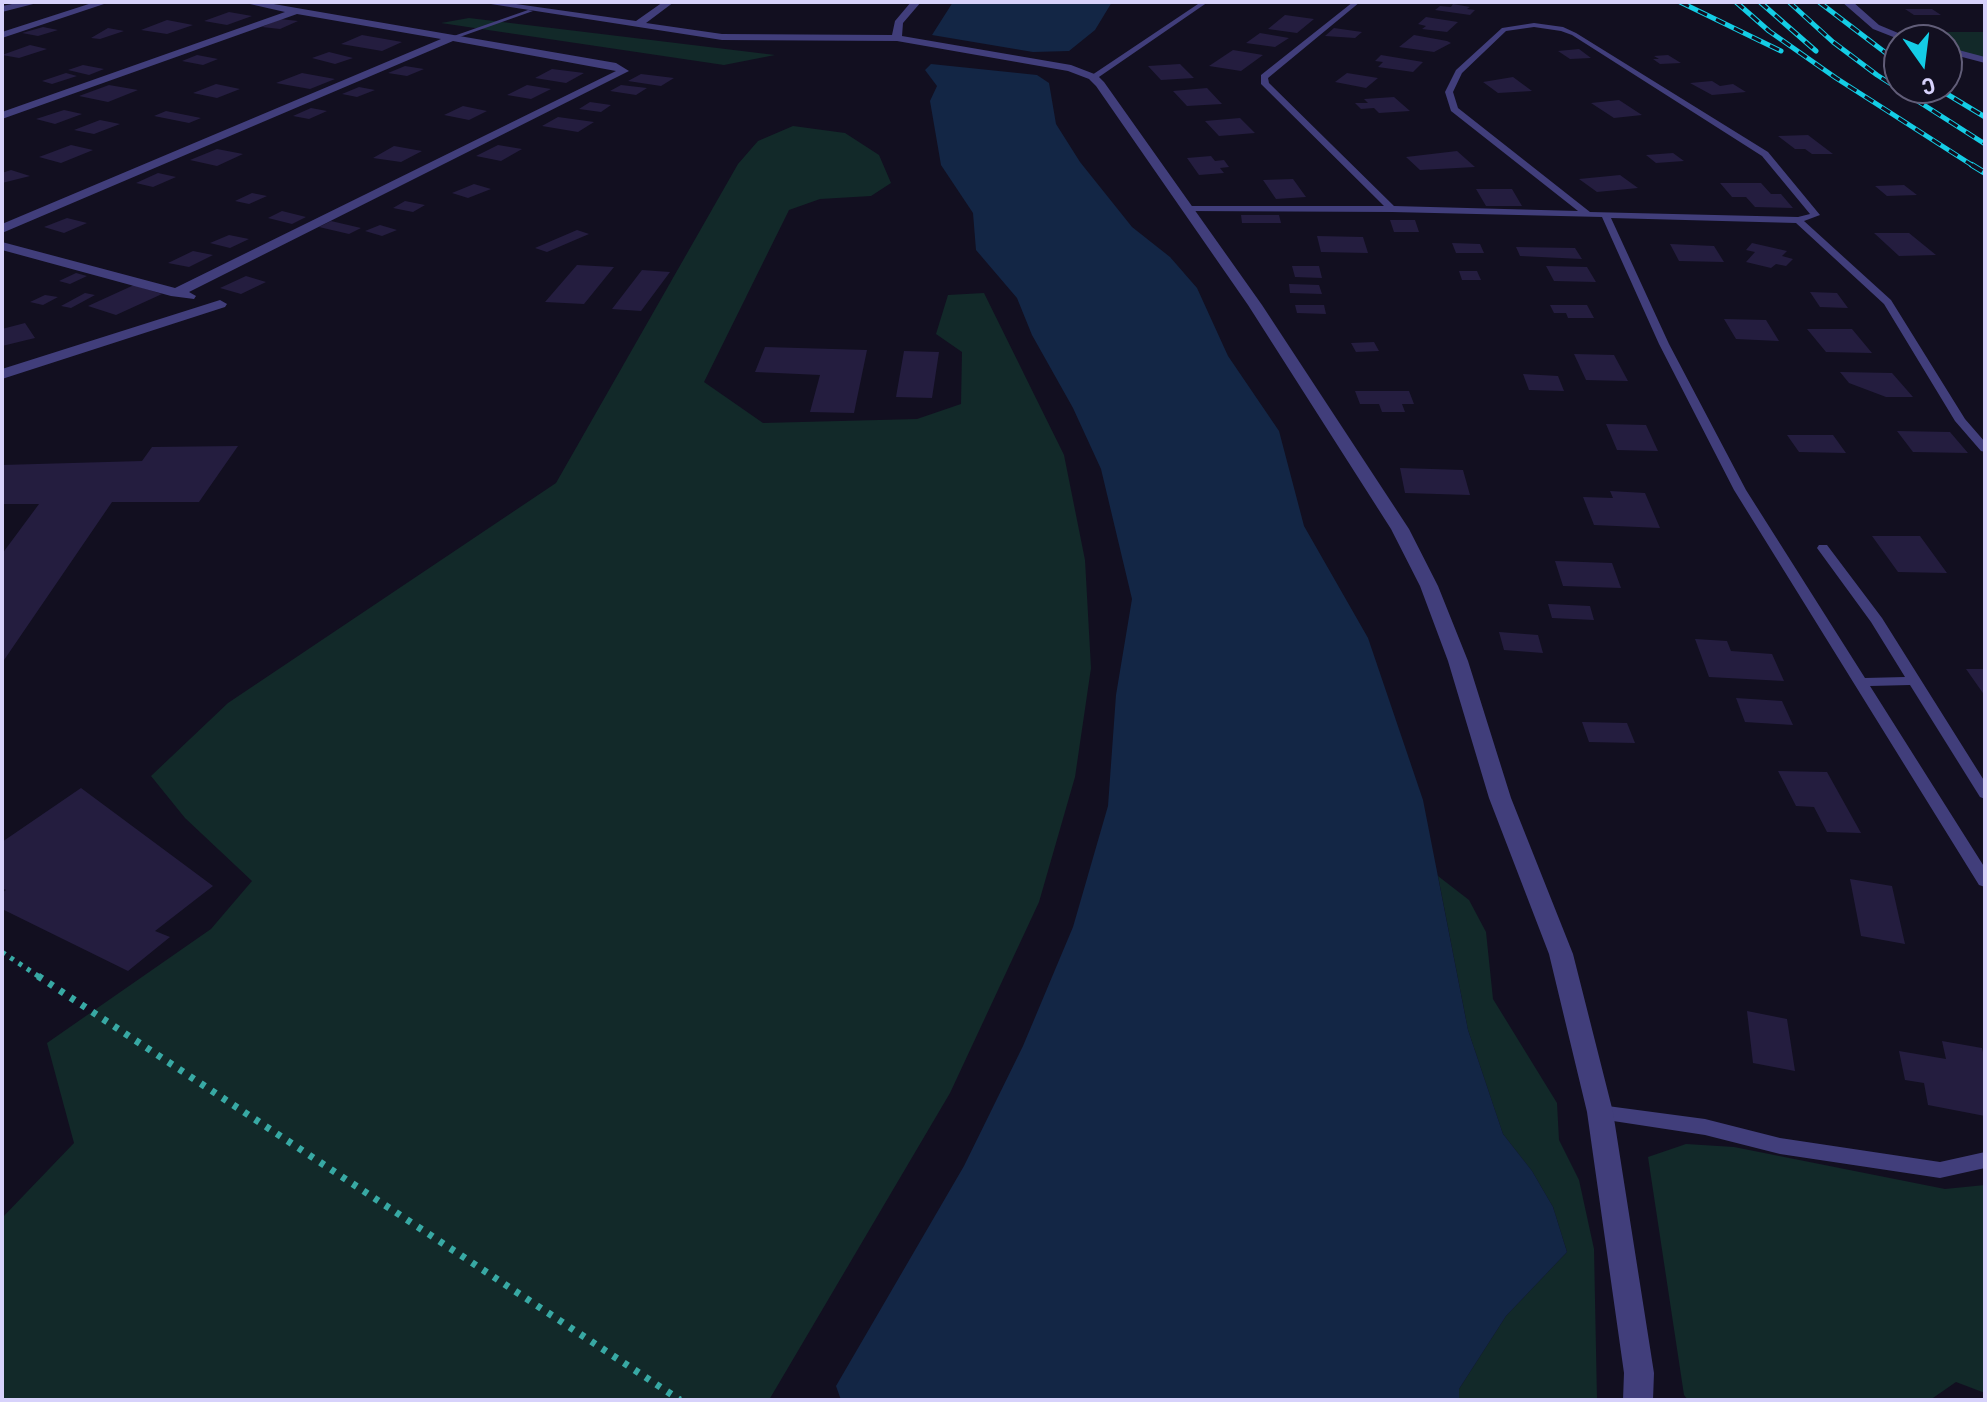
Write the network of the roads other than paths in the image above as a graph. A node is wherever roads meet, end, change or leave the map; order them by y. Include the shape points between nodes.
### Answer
1 (36, 2) edge
2 (105, 2) edge
3 (246, 2) edge
4 (483, 2) edge
5 (669, 2) edge
6 (916, 2) edge
7 (1205, 2) edge
8 (1357, 2) edge
9 (1847, 2) edge
10 (299, 7) edge
11 (2, 9) edge
12 (530, 11) junction
13 (637, 25) junction
14 (1883, 30) edge
15 (2, 35) edge
16 (452, 38) junction
17 (897, 38) junction
18 (1963, 54) edge
19 (1985, 60) edge
20 (1088, 74) junction
21 (2, 116) edge
22 (1189, 209) junction
23 (1392, 209) junction
24 (1587, 214) junction
25 (1605, 214) junction
26 (1798, 220) junction
27 (2, 229) edge
28 (2, 246) edge
29 (176, 293) junction
30 (2, 374) edge
31 (1985, 449) edge
32 (1823, 548) dead end
33 (1913, 681) junction
34 (1860, 682) junction
35 (1985, 794) edge
36 (1985, 881) edge
37 (1600, 1112) junction
38 (1985, 1160) edge
39 (1638, 1400) edge

1 - 11 street
2 - 15 street
3 - 10 street
4 - 12 street
5 - 13 street
6 - 17 street via 898,23
7 - 20 lane
8 - 23 lane via 1264,77 1265,84
9 - 14 street
10 - 16 street
10 - 21 street
12 - 13 street
12 - 16 lane
13 - 17 street via 737,38
16 - 27 street
16 - 29 street via 624,71
17 - 20 street
18 - 19 street
20 - 22 street
22 - 23 lane
22 - 37 street via 1400,529 1429,586 1500,798 1561,954
23 - 24 lane
24 - 25 lane
24 - 26 lane via 1454,109 1449,92 1459,72 1504,29 1534,25 1574,34 1765,154 1816,215
25 - 26 lane
25 - 34 lane via 1664,344 1740,490
26 - 31 lane via 1888,302 1961,421
28 - 29 street
29 - 30 street via 220,304
32 - 33 lane
33 - 34 lane
33 - 35 lane
34 - 36 lane
37 - 38 lane via 1940,1170
37 - 39 street via 1639,1373

